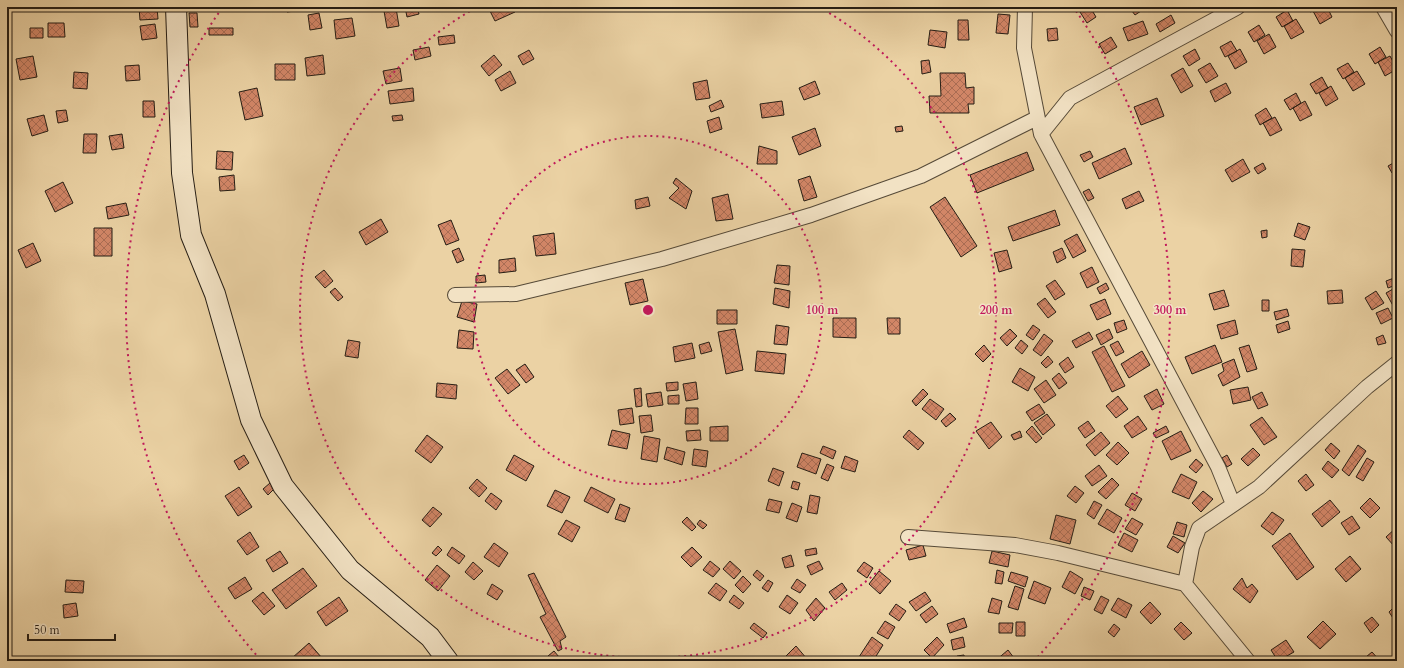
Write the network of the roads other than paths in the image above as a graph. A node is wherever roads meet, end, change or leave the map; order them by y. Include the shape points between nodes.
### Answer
1 (176, 7) edge
2 (1025, 7) edge
3 (1238, 7) edge
4 (1383, 7) edge
5 (1397, 31) edge
6 (1037, 118) junction
7 (1041, 134) junction
8 (455, 295) dead end
9 (1397, 363) edge
10 (1232, 504) junction
11 (908, 537) dead end
12 (1184, 584) junction
13 (448, 661) edge
14 (1248, 661) edge

1 - 13 street via 182,173 191,234 215,294 251,420 283,486 350,570 430,637
2 - 6 street via 1024,48
3 - 7 street via 1070,98
4 - 5 street
6 - 7 street
6 - 8 street via 921,176 811,215 662,259 516,294
7 - 10 street via 1218,467
9 - 10 street via 1367,387 1259,487
10 - 12 street via 1199,528
11 - 12 street via 1016,545
12 - 14 street

